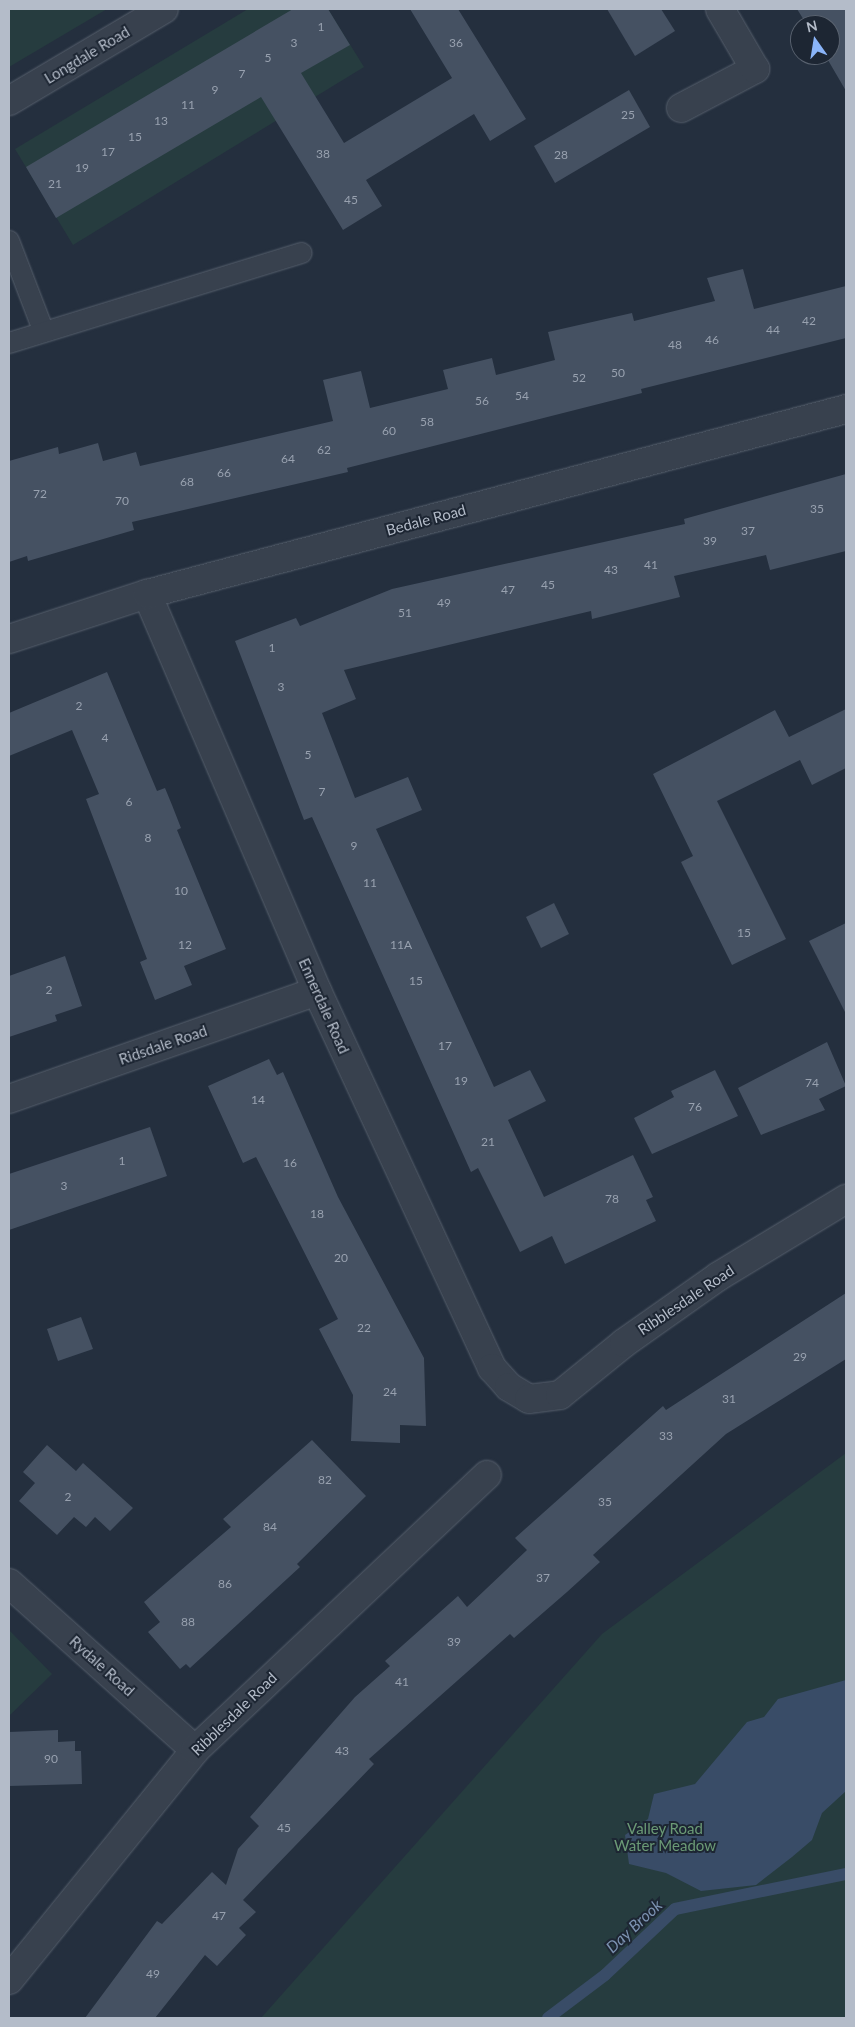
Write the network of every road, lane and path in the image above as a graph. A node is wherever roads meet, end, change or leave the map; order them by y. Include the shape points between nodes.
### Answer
1 (164, 9) edge
2 (720, 9) edge
3 (9, 101) edge
4 (681, 108) dead end
5 (9, 241) edge
6 (301, 253) dead end
7 (44, 332) junction
8 (9, 343) edge
9 (846, 409) edge
10 (147, 594) junction
11 (9, 638) edge
12 (317, 991) junction
13 (9, 1099) edge
14 (846, 1200) edge
15 (529, 1399) joint
16 (487, 1475) dead end
17 (9, 1583) edge
18 (195, 1750) junction
19 (9, 1980) edge

1 - 3 street, Longdale Road
2 - 4 street via 755,69
5 - 7 lane
6 - 7 lane
7 - 8 lane
9 - 10 street, Bedale Road
10 - 11 street, Bedale Road
10 - 12 street, Ennerdale Road
12 - 13 street, Ridsdale Road
12 - 15 street, Ennerdale Road via 492,1368 509,1388
14 - 15 street, Ribblesdale Road via 719,1276 624,1343 560,1395
16 - 18 street, Ribblesdale Road
17 - 18 street, Rydale Road
18 - 19 street, Ribblesdale Road

